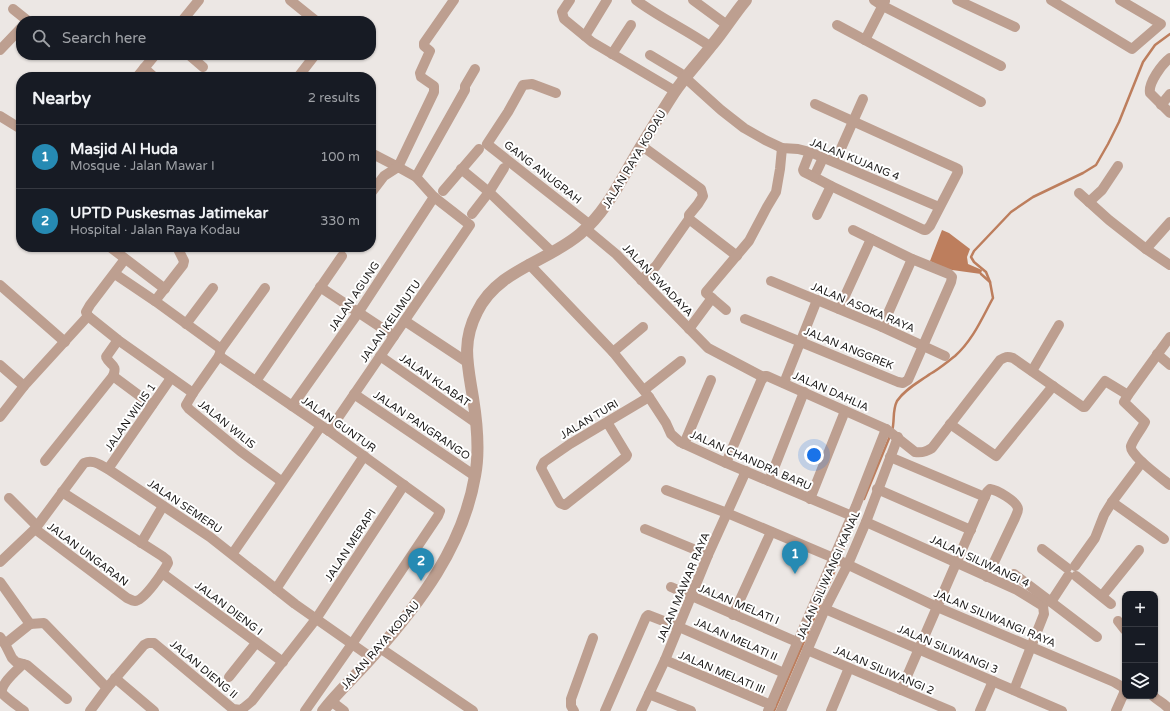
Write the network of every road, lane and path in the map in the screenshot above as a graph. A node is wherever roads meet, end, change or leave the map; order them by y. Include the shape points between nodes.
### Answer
1 (199, 0) edge
2 (290, 0) edge
3 (454, 0) edge
4 (570, 0) edge
5 (607, 0) edge
6 (636, 0) edge
7 (693, 0) edge
8 (874, 0) edge
9 (957, 0) edge
10 (1050, 0) edge
11 (1120, 0) edge
12 (743, 1) edge
13 (884, 3) edge
14 (13, 9) dead end
15 (22, 16) edge
16 (186, 16) edge
17 (310, 16) edge
18 (631, 25) dead end
19 (727, 25) junction
20 (837, 25) dead end
21 (1015, 27) dead end
22 (16, 33) edge
23 (585, 36) junction
24 (865, 40) junction
25 (712, 46) junction
26 (0, 50) edge
27 (612, 54) junction
28 (650, 55) dead end
29 (1170, 58) edge
30 (150, 60) edge
31 (195, 60) edge
32 (311, 60) edge
33 (1001, 66) dead end
34 (203, 67) dead end
35 (144, 68) junction
36 (475, 69) dead end
37 (141, 72) edge
38 (148, 72) edge
39 (302, 72) edge
40 (686, 78) junction
41 (675, 91) junction
42 (556, 93) dead end
43 (1170, 94) edge
44 (863, 99) dead end
45 (981, 102) dead end
46 (815, 104) dead end
47 (1161, 105) junction
48 (1170, 113) edge
49 (0, 116) edge
50 (853, 121) junction
51 (16, 126) edge
52 (642, 146) junction
53 (479, 148) dead end
54 (782, 148) junction
55 (810, 152) junction
56 (376, 156) edge
57 (823, 158) junction
58 (834, 162) junction
59 (1118, 166) dead end
60 (398, 167) junction
61 (504, 168) dead end
62 (461, 169) junction
63 (416, 177) junction
64 (814, 177) junction
65 (376, 186) edge
66 (831, 186) junction
67 (442, 191) dead end
68 (488, 192) junction
69 (1079, 194) dead end
70 (434, 197) junction
71 (1089, 202) junction
72 (939, 206) junction
73 (472, 214) dead end
74 (817, 215) dead end
75 (689, 219) junction
76 (1170, 222) edge
77 (588, 227) junction
78 (853, 230) dead end
79 (871, 239) junction
80 (1146, 249) junction
81 (117, 252) edge
82 (180, 252) edge
83 (552, 252) junction
84 (342, 256) dead end
85 (737, 256) junction
86 (126, 259) junction
87 (912, 259) junction
88 (529, 264) junction
89 (1170, 265) edge
90 (115, 274) junction
91 (641, 280) junction
92 (771, 281) dead end
93 (0, 285) edge
94 (320, 287) junction
95 (214, 288) dead end
96 (266, 288) dead end
97 (164, 289) junction
98 (712, 298) junction
99 (817, 300) junction
100 (154, 301) junction
101 (839, 309) junction
102 (726, 310) dead end
103 (358, 313) junction
104 (88, 316) junction
105 (745, 319) dead end
106 (405, 321) junction
107 (186, 324) junction
108 (1059, 325) dead end
109 (643, 327) dead end
110 (882, 327) junction
111 (689, 329) junction
112 (394, 336) junction
113 (1170, 337) edge
114 (118, 340) junction
115 (800, 341) junction
116 (65, 342) junction
117 (923, 346) junction
118 (613, 352) junction
119 (220, 353) junction
120 (1157, 354) junction
121 (380, 356) junction
122 (945, 356) dead end
123 (681, 361) dead end
124 (467, 362) junction
125 (0, 365) edge
126 (1170, 365) edge
127 (1032, 371) junction
128 (113, 376) junction
129 (764, 377) junction
130 (171, 378) junction
131 (711, 380) dead end
132 (256, 381) junction
133 (784, 383) junction
134 (24, 386) junction
135 (1053, 386) junction
136 (804, 392) junction
137 (193, 393) junction
138 (354, 394) junction
139 (647, 394) junction
140 (1126, 399) junction
141 (152, 405) junction
142 (292, 406) junction
143 (845, 411) junction
144 (0, 417) edge
145 (607, 422) junction
146 (476, 423) junction
147 (950, 424) junction
148 (325, 428) junction
149 (892, 432) junction
150 (684, 444) junction
151 (364, 456) junction
152 (890, 457) junction
153 (45, 461) dead end
154 (1142, 462) junction
155 (726, 463) junction
156 (108, 469) junction
157 (746, 471) junction
158 (475, 476) junction
159 (281, 481) junction
160 (769, 481) junction
161 (404, 485) junction
162 (1170, 485) edge
163 (878, 489) junction
164 (666, 490) dead end
165 (62, 492) junction
166 (985, 497) junction
167 (9, 498) dead end
168 (810, 499) junction
169 (1112, 502) junction
170 (163, 506) junction
171 (727, 513) junction
172 (852, 516) junction
173 (866, 522) junction
174 (36, 527) junction
175 (645, 529) dead end
176 (971, 530) junction
177 (771, 532) junction
178 (1164, 539) dead end
179 (141, 543) junction
180 (1042, 549) dead end
181 (1139, 550) dead end
182 (233, 553) junction
183 (708, 555) junction
184 (0, 561) edge
185 (840, 561) junction
186 (956, 564) junction
187 (1072, 572) junction
188 (162, 573) junction
189 (1014, 574) dead end
190 (986, 577) junction
191 (0, 582) edge
192 (671, 587) dead end
193 (276, 590) junction
194 (692, 596) junction
195 (1102, 596) junction
196 (1052, 602) junction
197 (1111, 604) dead end
198 (937, 607) junction
199 (825, 609) junction
200 (733, 614) junction
201 (316, 619) junction
202 (1118, 621) dead end
203 (30, 624) junction
204 (679, 627) junction
205 (1123, 627) edge
206 (1097, 637) dead end
207 (593, 638) dead end
208 (2, 641) edge
209 (797, 642) junction
210 (256, 643) junction
211 (352, 644) junction
212 (1031, 647) junction
213 (380, 648) junction
214 (807, 650) junction
215 (919, 650) junction
216 (372, 658) junction
217 (665, 660) junction
218 (283, 662) junction
219 (23, 664) junction
220 (849, 668) junction
221 (784, 673) junction
222 (229, 677) dead end
223 (115, 678) junction
224 (993, 681) junction
225 (1122, 686) edge
226 (106, 688) junction
227 (901, 690) junction
228 (1014, 690) junction
229 (649, 694) junction
230 (1122, 698) edge
231 (67, 699) dead end
232 (1158, 699) edge
233 (331, 701) junction
234 (1037, 706) edge
235 (1169, 706) edge
236 (769, 708) edge
237 (834, 710) edge
238 (24, 711) edge
239 (90, 711) edge
240 (154, 711) edge
241 (240, 711) edge
242 (305, 711) edge
243 (323, 711) edge
244 (344, 711) edge
245 (473, 711) edge
246 (574, 711) edge
247 (604, 711) edge
248 (641, 711) edge
249 (691, 711) edge
250 (781, 711) edge
251 (951, 711) edge
252 (980, 711) edge
253 (1062, 711) edge
254 (1116, 711) edge

1 - 16 street
2 - 17 street
3 - 60 street via 424,43 430,51 420,73 421,77 434,86 434,92
4 - 23 street via 562,12 564,19
5 - 23 street
6 - 25 street
7 - 19 street
8 - 13 street
9 - 21 street
10 - 11 street via 1132,49 1161,24
12 - 19 street, JALAN RAYA KODAU
13 - 24 street
13 - 33 street
14 - 15 street
18 - 27 street
19 - 25 street, JALAN RAYA KODAU
20 - 24 street
22 - 26 street
23 - 27 street
24 - 45 street
25 - 40 street, JALAN RAYA KODAU
27 - 41 street
28 - 40 street, JALAN KUJANG 4
29 - 47 street via 1149,89
30 - 35 street
31 - 34 street
32 - 39 street
35 - 37 street
35 - 38 street
36 - 63 street
40 - 41 street, JALAN RAYA KODAU
40 - 54 street, JALAN KUJANG 4 via 720,110 744,128
41 - 52 street, JALAN RAYA KODAU
42 - 77 street, GANG ANUGRAH via 532,84 523,85 487,144
43 - 47 street
44 - 50 street
46 - 50 street
47 - 48 street
49 - 51 street
50 - 58 street
50 - 72 street via 958,170
52 - 75 street via 702,191 703,196 689,215
52 - 77 street, JALAN RAYA KODAU via 605,207
53 - 62 street
54 - 55 street, JALAN KUJANG 4
54 - 85 street via 776,192 750,241
55 - 57 street, JALAN KUJANG 4
55 - 64 street via 803,170
56 - 60 street
57 - 58 street, JALAN KUJANG 4
57 - 64 street
58 - 72 street, JALAN KUJANG 4
59 - 71 street via 1102,190
60 - 63 street
60 - 65 street via 384,176
61 - 68 street
62 - 67 street
62 - 68 street
63 - 70 street
64 - 66 street
66 - 72 street via 924,230 930,226
66 - 74 street
68 - 73 street
68 - 83 street
69 - 71 street
70 - 103 street, JALAN AGUNG
70 - 106 street, JALAN KELIMUTU via 470,224
71 - 80 street
75 - 85 street
75 - 91 street via 656,266
76 - 80 street
77 - 83 street, JALAN RAYA KODAU via 571,242
77 - 91 street, JALAN SWADAYA
78 - 79 street
79 - 87 street
79 - 101 street
80 - 89 street
81 - 86 street
82 - 97 street via 184,261 183,265
83 - 88 street, JALAN RAYA KODAU
84 - 94 street
85 - 98 street via 707,289 706,294
86 - 90 street
86 - 97 street
87 - 110 street
87 - 117 street via 952,277
88 - 118 street, JALAN CHANDRA BARU
88 - 124 street, JALAN RAYA KODAU via 494,289 481,304 470,328
90 - 100 street, JALAN GUNTUR
90 - 104 street via 87,309
91 - 111 street, JALAN SWADAYA
92 - 99 street, JALAN ASOKA RAYA
93 - 116 street
94 - 103 street
94 - 132 street
95 - 107 street
96 - 119 street, JALAN WILIS
97 - 100 street
98 - 102 street
98 - 111 street
99 - 101 street, JALAN ASOKA RAYA
99 - 115 street
100 - 107 street, JALAN GUNTUR
101 - 110 street, JALAN ASOKA RAYA
103 - 112 street
103 - 142 street, JALAN AGUNG
104 - 114 street
104 - 116 street
105 - 115 street, JALAN ANGGREK
106 - 112 street, JALAN KELIMUTU
106 - 124 street
107 - 119 street, JALAN GUNTUR
108 - 127 street
109 - 118 street
110 - 117 street, JALAN ASOKA RAYA
111 - 129 street, JALAN SWADAYA via 711,350
112 - 121 street, JALAN KELIMUTU
113 - 120 street
114 - 128 street via 106,357 115,367
114 - 130 street
115 - 117 street, JALAN ANGGREK via 903,383 908,380
115 - 133 street
116 - 134 street
117 - 122 street, JALAN ASOKA RAYA
118 - 139 street, JALAN CHANDRA BARU
119 - 132 street, JALAN GUNTUR
119 - 137 street, JALAN WILIS
120 - 126 street
120 - 140 street
121 - 138 street, JALAN KELIMUTU
121 - 146 street, JALAN KLABAT
123 - 139 street, JALAN TURI
124 - 146 street, JALAN RAYA KODAU
125 - 134 street
127 - 135 street
127 - 147 street, JALAN DAHLIA via 1009,356 1000,360
128 - 141 street
128 - 153 street
129 - 133 street, JALAN DAHLIA
129 - 155 street
130 - 137 street
130 - 141 street, JALAN WILIS 1
131 - 150 street
132 - 142 street, JALAN GUNTUR
133 - 136 street, JALAN DAHLIA
134 - 144 street
135 - 140 street via 1083,407 1105,381
135 - 147 street via 996,456
136 - 143 street, JALAN DAHLIA
136 - 160 street
137 - 159 street, JALAN WILIS via 186,405 188,409
138 - 148 street, JALAN KELIMUTU
138 - 158 street, JALAN PANGRANGO
139 - 145 street, JALAN TURI
139 - 150 street, JALAN CHANDRA BARU via 671,434
140 - 154 street via 1145,422 1130,449
141 - 156 street, JALAN WILIS 1
142 - 148 street, JALAN GUNTUR
143 - 149 street, JALAN DAHLIA
143 - 168 street
145 - 145 street, JALAN TURI via 626,457 565,505 560,503 541,468 542,464
146 - 158 street, JALAN RAYA KODAU
147 - 149 street, JALAN DAHLIA via 926,452 915,452
148 - 151 street, JALAN GUNTUR
148 - 159 street, JALAN KELIMUTU
149 - 152 street, JALAN SILIWANGI KANAL
149 - 172 street
150 - 155 street, JALAN CHANDRA BARU
151 - 161 street, JALAN GUNTUR
151 - 193 street
152 - 163 street, JALAN SILIWANGI KANAL
152 - 166 street
154 - 162 street
154 - 169 street
155 - 157 street, JALAN CHANDRA BARU
156 - 165 street, JALAN SEMERU via 96,462 84,463
156 - 170 street, JALAN SEMERU
157 - 160 street, JALAN CHANDRA BARU
157 - 171 street, JALAN MAWAR RAYA
158 - 213 street, JALAN RAYA KODAU via 463,521 444,563 416,605
159 - 182 street, JALAN KELIMUTU
160 - 168 street, JALAN CHANDRA BARU
161 - 201 street, JALAN MERAPI
161 - 211 street, JALAN GUNTUR via 440,511
163 - 173 street, JALAN SILIWANGI KANAL
163 - 176 street
164 - 171 street, JALAN SILIWANGI RAYA
165 - 174 street, JALAN SEMERU
165 - 179 street
166 - 176 street
166 - 190 street via 990,489 993,489 1016,504 1018,509
167 - 174 street, JALAN UNGARAN
168 - 172 street, JALAN CHANDRA BARU
169 - 178 street
169 - 187 street via 1095,538
170 - 179 street
170 - 182 street, JALAN SEMERU
171 - 177 street, JALAN SILIWANGI RAYA
171 - 183 street, JALAN MAWAR RAYA
172 - 185 street
173 - 185 street, JALAN SILIWANGI KANAL
173 - 186 street, JALAN SILIWANGI 4
174 - 184 street, JALAN SEMERU
174 - 188 street, JALAN UNGARAN via 135,602 140,600
175 - 183 street
176 - 186 street
177 - 185 street, JALAN SILIWANGI RAYA
177 - 200 street
179 - 188 street via 167,560 168,563
180 - 187 street
181 - 195 street
182 - 193 street, JALAN SEMERU
183 - 194 street, JALAN MAWAR RAYA
185 - 198 street, JALAN SILIWANGI RAYA
185 - 199 street, JALAN SILIWANGI KANAL
185 - 209 street
186 - 190 street, JALAN SILIWANGI 4
186 - 198 street
187 - 195 street
187 - 196 street
188 - 210 street, JALAN DIENG I
189 - 196 street
190 - 212 street, JALAN SILIWANGI 4 via 1017,590 1043,606 1044,614
191 - 203 street
192 - 194 street, JALAN MELATI I
193 - 201 street, JALAN SEMERU
194 - 200 street, JALAN MELATI I
194 - 204 street, JALAN MAWAR RAYA
195 - 197 street
196 - 206 street
198 - 212 street, JALAN SILIWANGI RAYA
198 - 215 street
199 - 214 street, JALAN SILIWANGI KANAL
199 - 215 street, JALAN SILIWANGI 3
200 - 209 street, JALAN MELATI I
201 - 211 street, JALAN SEMERU
201 - 218 street, JALAN DIENG II
202 - 205 street
203 - 208 street
203 - 226 street via 44,623
204 - 217 street, JALAN MAWAR RAYA
204 - 221 street, JALAN MELATI II
204 - 247 street, JALAN MELATI II via 648,615 646,617
207 - 246 street via 570,699
208 - 219 street via 12,658
209 - 221 street
210 - 218 street, JALAN DIENG I
210 - 222 street
211 - 216 street, JALAN SEMERU
211 - 242 street
212 - 225 street, JALAN SILIWANGI RAYA
212 - 228 street
213 - 216 street, JALAN RAYA KODAU
213 - 245 street
214 - 220 street, JALAN SILIWANGI 2
214 - 250 street, JALAN SILIWANGI KANAL
215 - 224 street, JALAN SILIWANGI 3
215 - 227 street
216 - 233 street, JALAN RAYA KODAU
217 - 229 street, JALAN MAWAR RAYA
217 - 236 street, JALAN MELATI III
218 - 241 street, JALAN DIENG II via 252,701
219 - 231 street
219 - 238 street via 1,687 2,693
220 - 227 street, JALAN SILIWANGI 2
220 - 237 street
221 - 236 street
223 - 226 street, JALAN DIENG II
223 - 240 street
223 - 241 street, JALAN DIENG II via 144,645 152,642 233,709
224 - 228 street, JALAN SILIWANGI 3
224 - 252 street
226 - 239 street, JALAN DIENG II
227 - 251 street, JALAN SILIWANGI 2
228 - 234 street, JALAN SILIWANGI 3
229 - 248 street, JALAN MAWAR RAYA
229 - 249 street
230 - 254 street, JALAN SILIWANGI RAYA
232 - 235 street
233 - 243 street, JALAN RAYA KODAU
233 - 244 street
234 - 253 street, JALAN SILIWANGI 3

